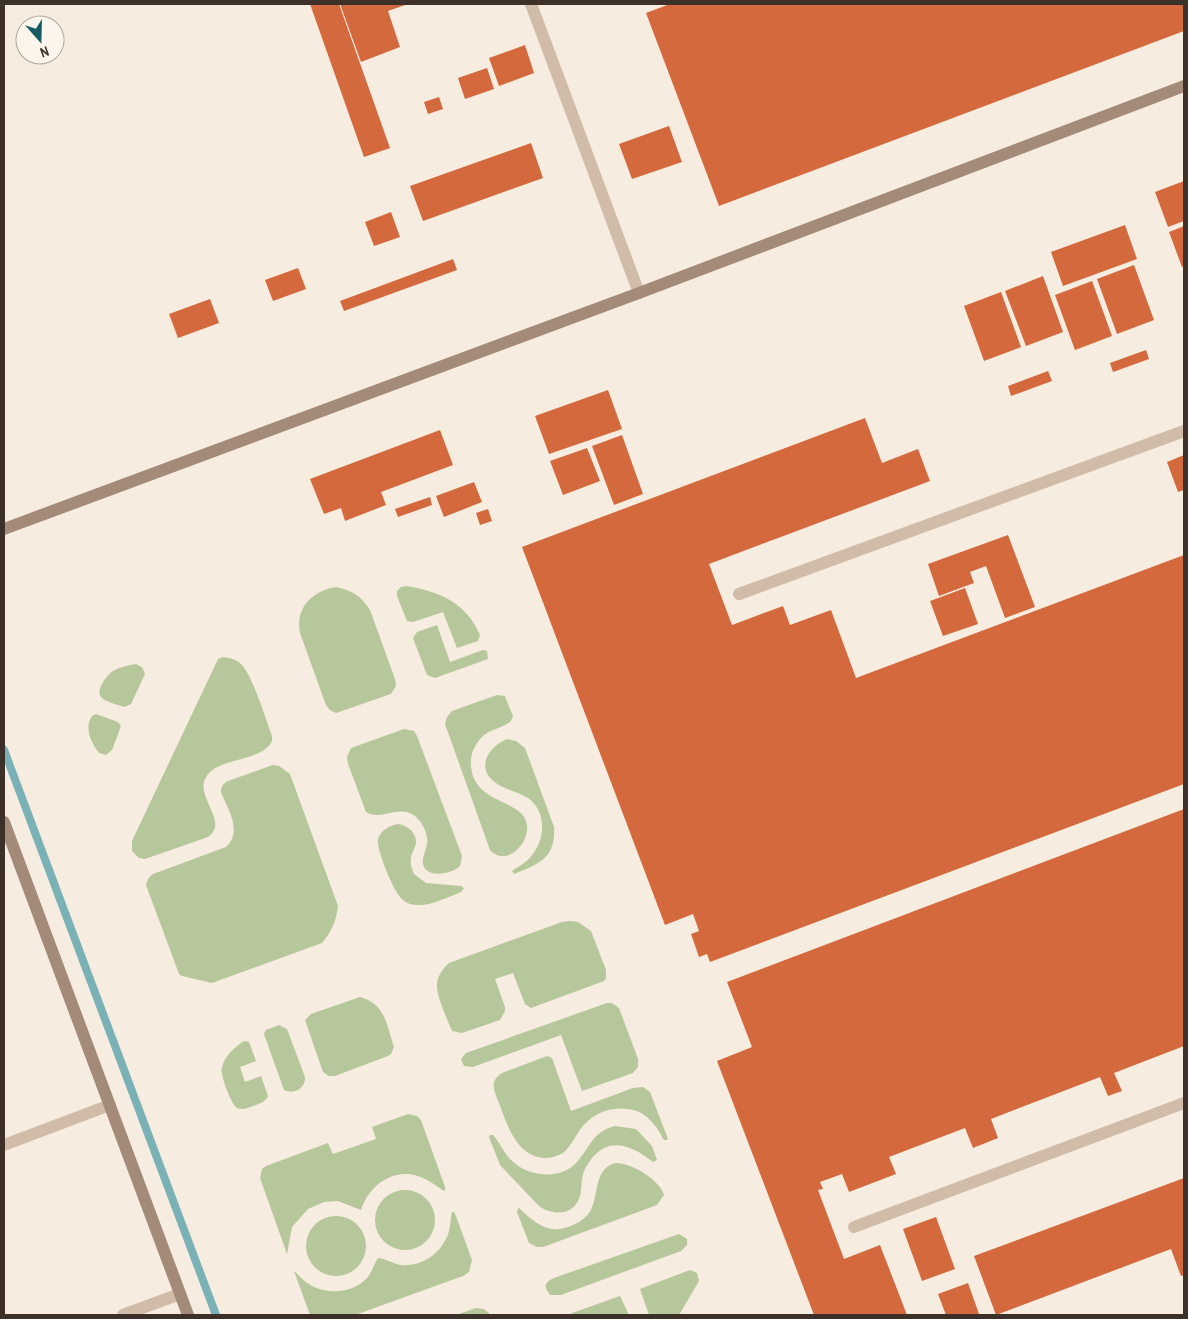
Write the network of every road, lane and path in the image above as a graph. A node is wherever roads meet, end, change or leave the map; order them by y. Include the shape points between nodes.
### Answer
1 (531, 4) edge
2 (1184, 86) edge
3 (639, 293) junction
4 (1184, 431) edge
5 (4, 529) edge
6 (738, 594) dead end
7 (4, 822) edge
8 (1184, 1103) edge
9 (110, 1104) junction
10 (4, 1145) edge
11 (854, 1227) dead end
12 (180, 1294) junction
13 (123, 1315) edge
14 (188, 1315) edge

1 - 3 street
2 - 3 street
3 - 5 street
4 - 6 street
7 - 9 street
8 - 11 street
9 - 10 street
9 - 12 street
12 - 13 street
12 - 14 street

